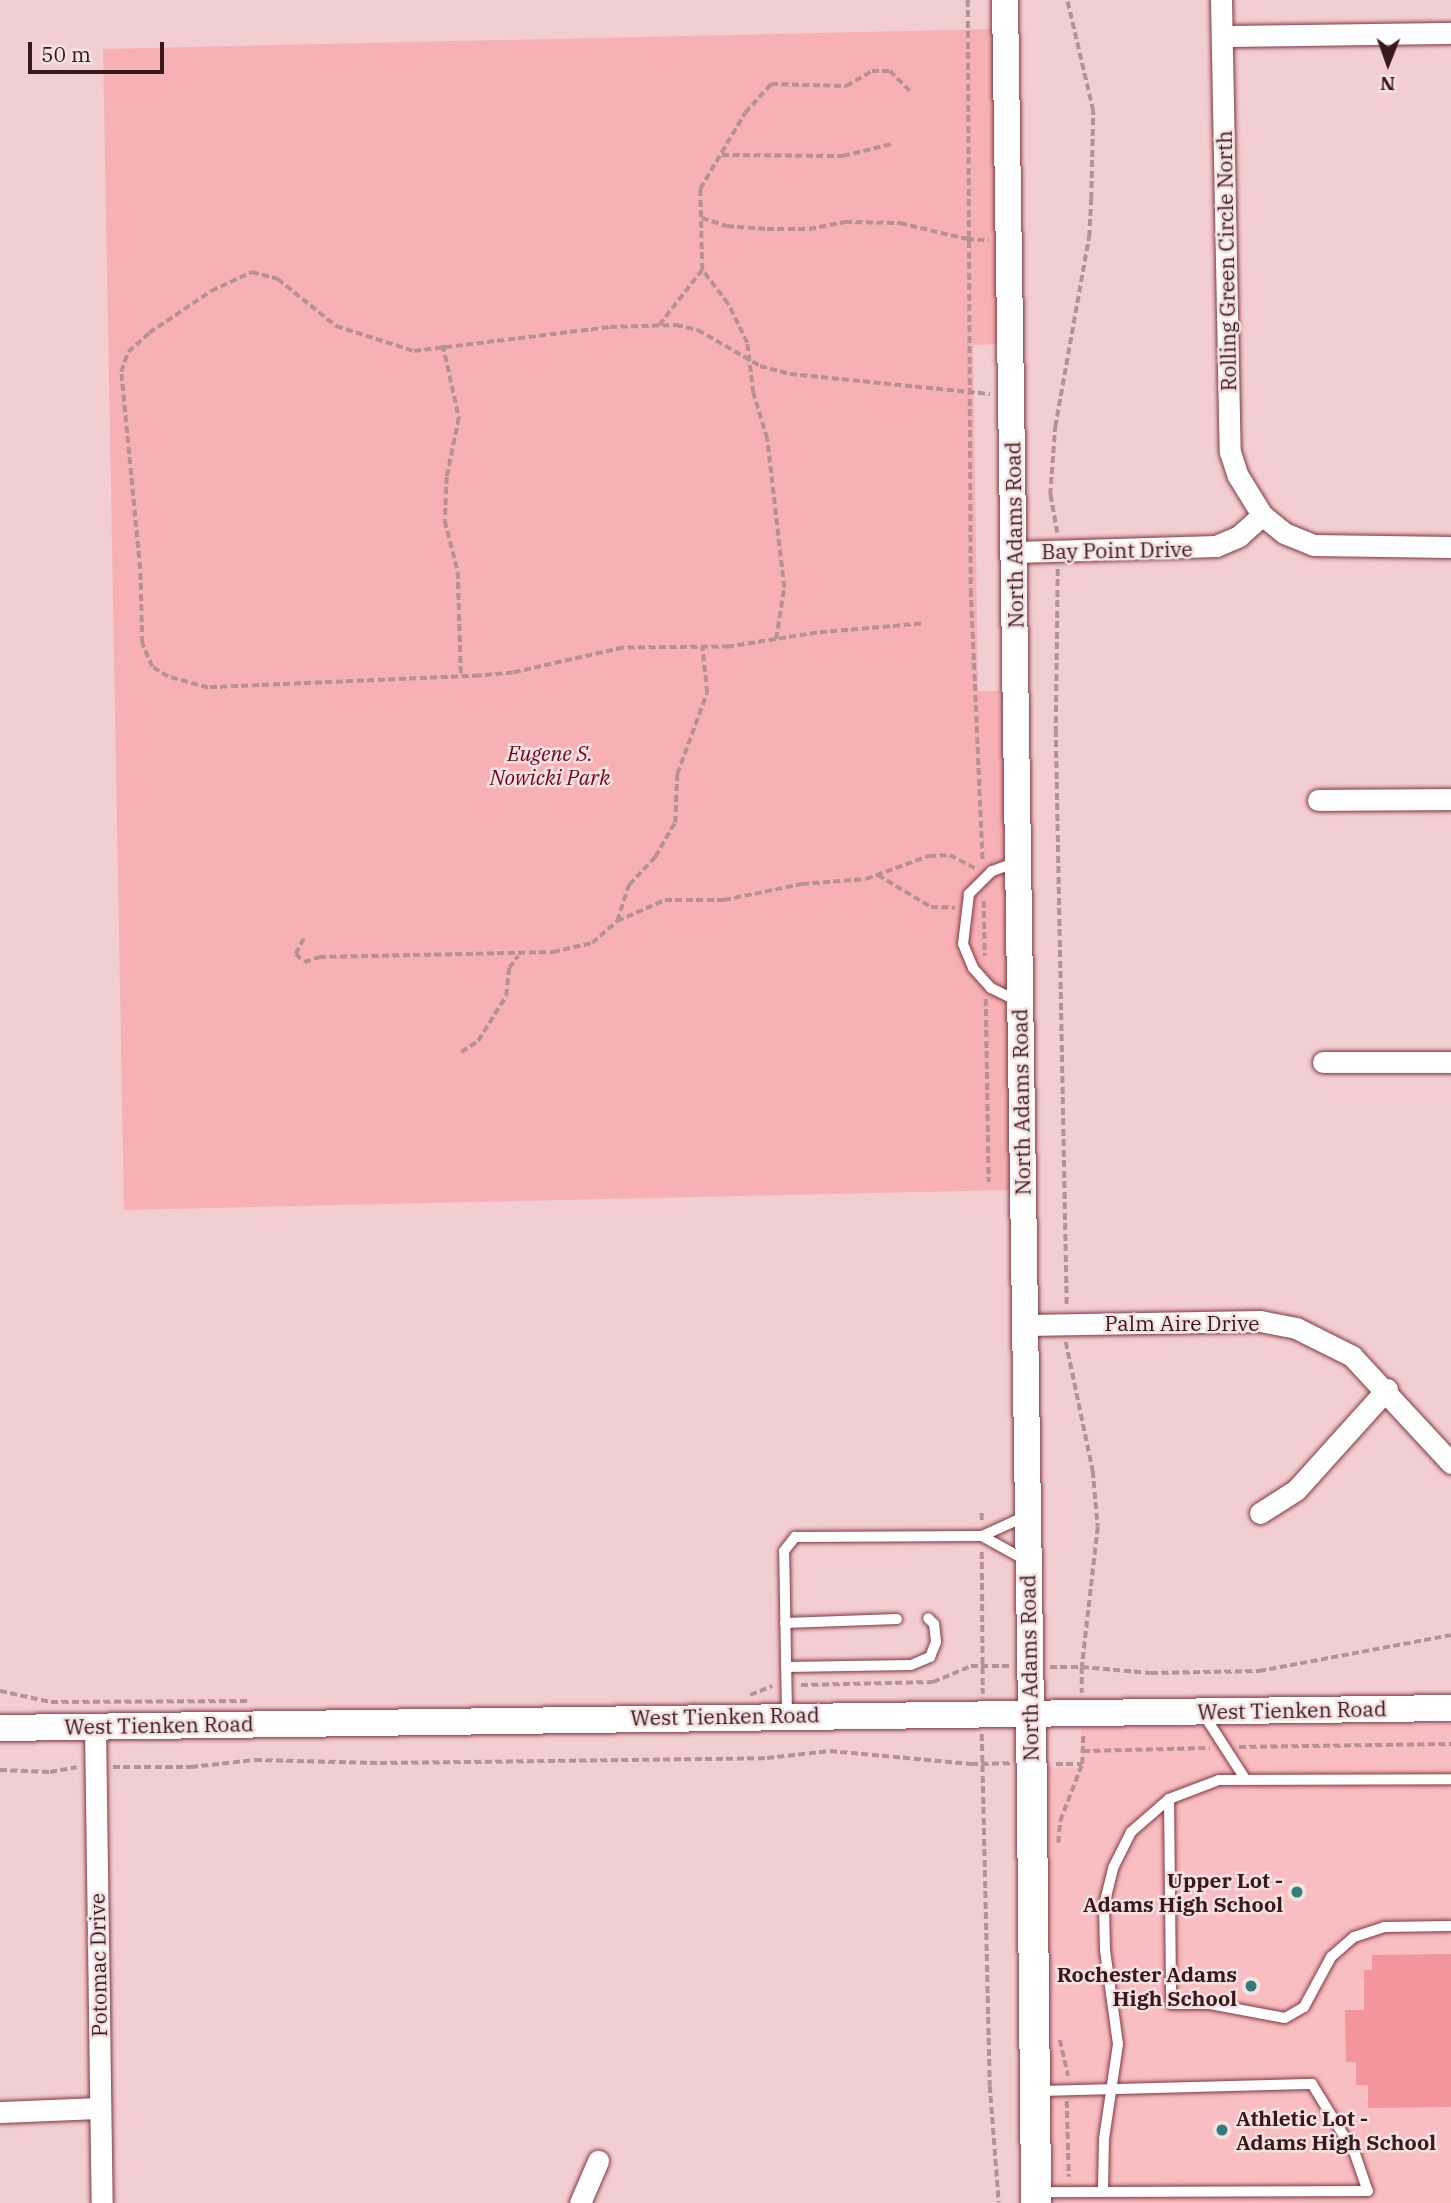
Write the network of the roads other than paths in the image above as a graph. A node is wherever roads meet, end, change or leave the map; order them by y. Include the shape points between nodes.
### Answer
1 (1005, 0) edge
2 (1221, 0) edge
3 (1451, 33) edge
4 (1222, 36) junction
5 (1262, 514) junction
6 (1451, 547) edge
7 (1015, 552) junction
8 (1451, 799) edge
9 (1318, 800) dead end
10 (1017, 862) junction
11 (1019, 1002) junction
12 (1323, 1062) dead end
13 (1451, 1062) edge
14 (1026, 1325) junction
15 (1387, 1389) junction
16 (1451, 1463) edge
17 (1260, 1513) dead end
18 (1027, 1516) junction
19 (982, 1536) junction
20 (1027, 1561) junction
21 (928, 1618) dead end
22 (897, 1619) dead end
23 (785, 1623) junction
24 (786, 1667) junction
25 (1451, 1708) edge
26 (1201, 1710) junction
27 (1031, 1713) junction
28 (787, 1716) junction
29 (95, 1726) junction
30 (0, 1728) edge
31 (1244, 1777) junction
32 (1451, 1779) edge
33 (1169, 1799) junction
34 (1451, 1926) edge
35 (1110, 2088) junction
36 (1036, 2091) junction
37 (100, 2108) junction
38 (0, 2112) edge
39 (598, 2161) dead end
40 (1103, 2192) junction
41 (1036, 2198) edge
42 (102, 2203) edge
43 (580, 2203) edge

1 - 7 street, North Adams Road
2 - 4 street, Rolling Green Circle North
3 - 4 street
4 - 5 street, Rolling Green Circle North via 1230,452
5 - 6 street via 1284,533 1314,545
5 - 7 street, Bay Point Drive via 1239,536 1216,546
7 - 10 street, North Adams Road
8 - 9 street
10 - 11 street, North Adams Road
10 - 11 lane via 992,871 969,894 963,944 973,968 986,982
11 - 14 street, North Adams Road
12 - 13 street
14 - 15 street, Palm Aire Drive via 1260,1321 1296,1328 1352,1356
14 - 18 street, North Adams Road
15 - 16 street, Palm Aire Drive
15 - 17 street via 1296,1490
18 - 19 lane
18 - 20 street, North Adams Road
19 - 20 lane
19 - 23 lane via 796,1537 784,1551
20 - 27 street, North Adams Road
21 - 24 lane via 934,1624 936,1642 930,1657 911,1665
22 - 23 lane
23 - 24 lane
24 - 28 lane
25 - 26 street, West Tienken Road
26 - 27 street, West Tienken Road
26 - 31 lane
27 - 28 street, West Tienken Road
27 - 36 main road, North Adams Road
28 - 29 street, West Tienken Road
29 - 30 street, West Tienken Road
29 - 37 street, Potomac Drive
31 - 32 lane
31 - 33 lane via 1203,1784
33 - 34 lane via 1171,2004 1210,2004 1285,2018 1304,2007 1331,1957 1354,1937 1384,1927
33 - 35 lane via 1131,1832 1107,1886 1103,1926 1118,2044
35 - 36 lane
35 - 40 lane
35 - 40 lane via 1312,2084 1355,2154 1368,2191
36 - 41 main road, North Adams Road
37 - 38 street
37 - 42 street, Potomac Drive
39 - 43 street
40 - 41 lane

